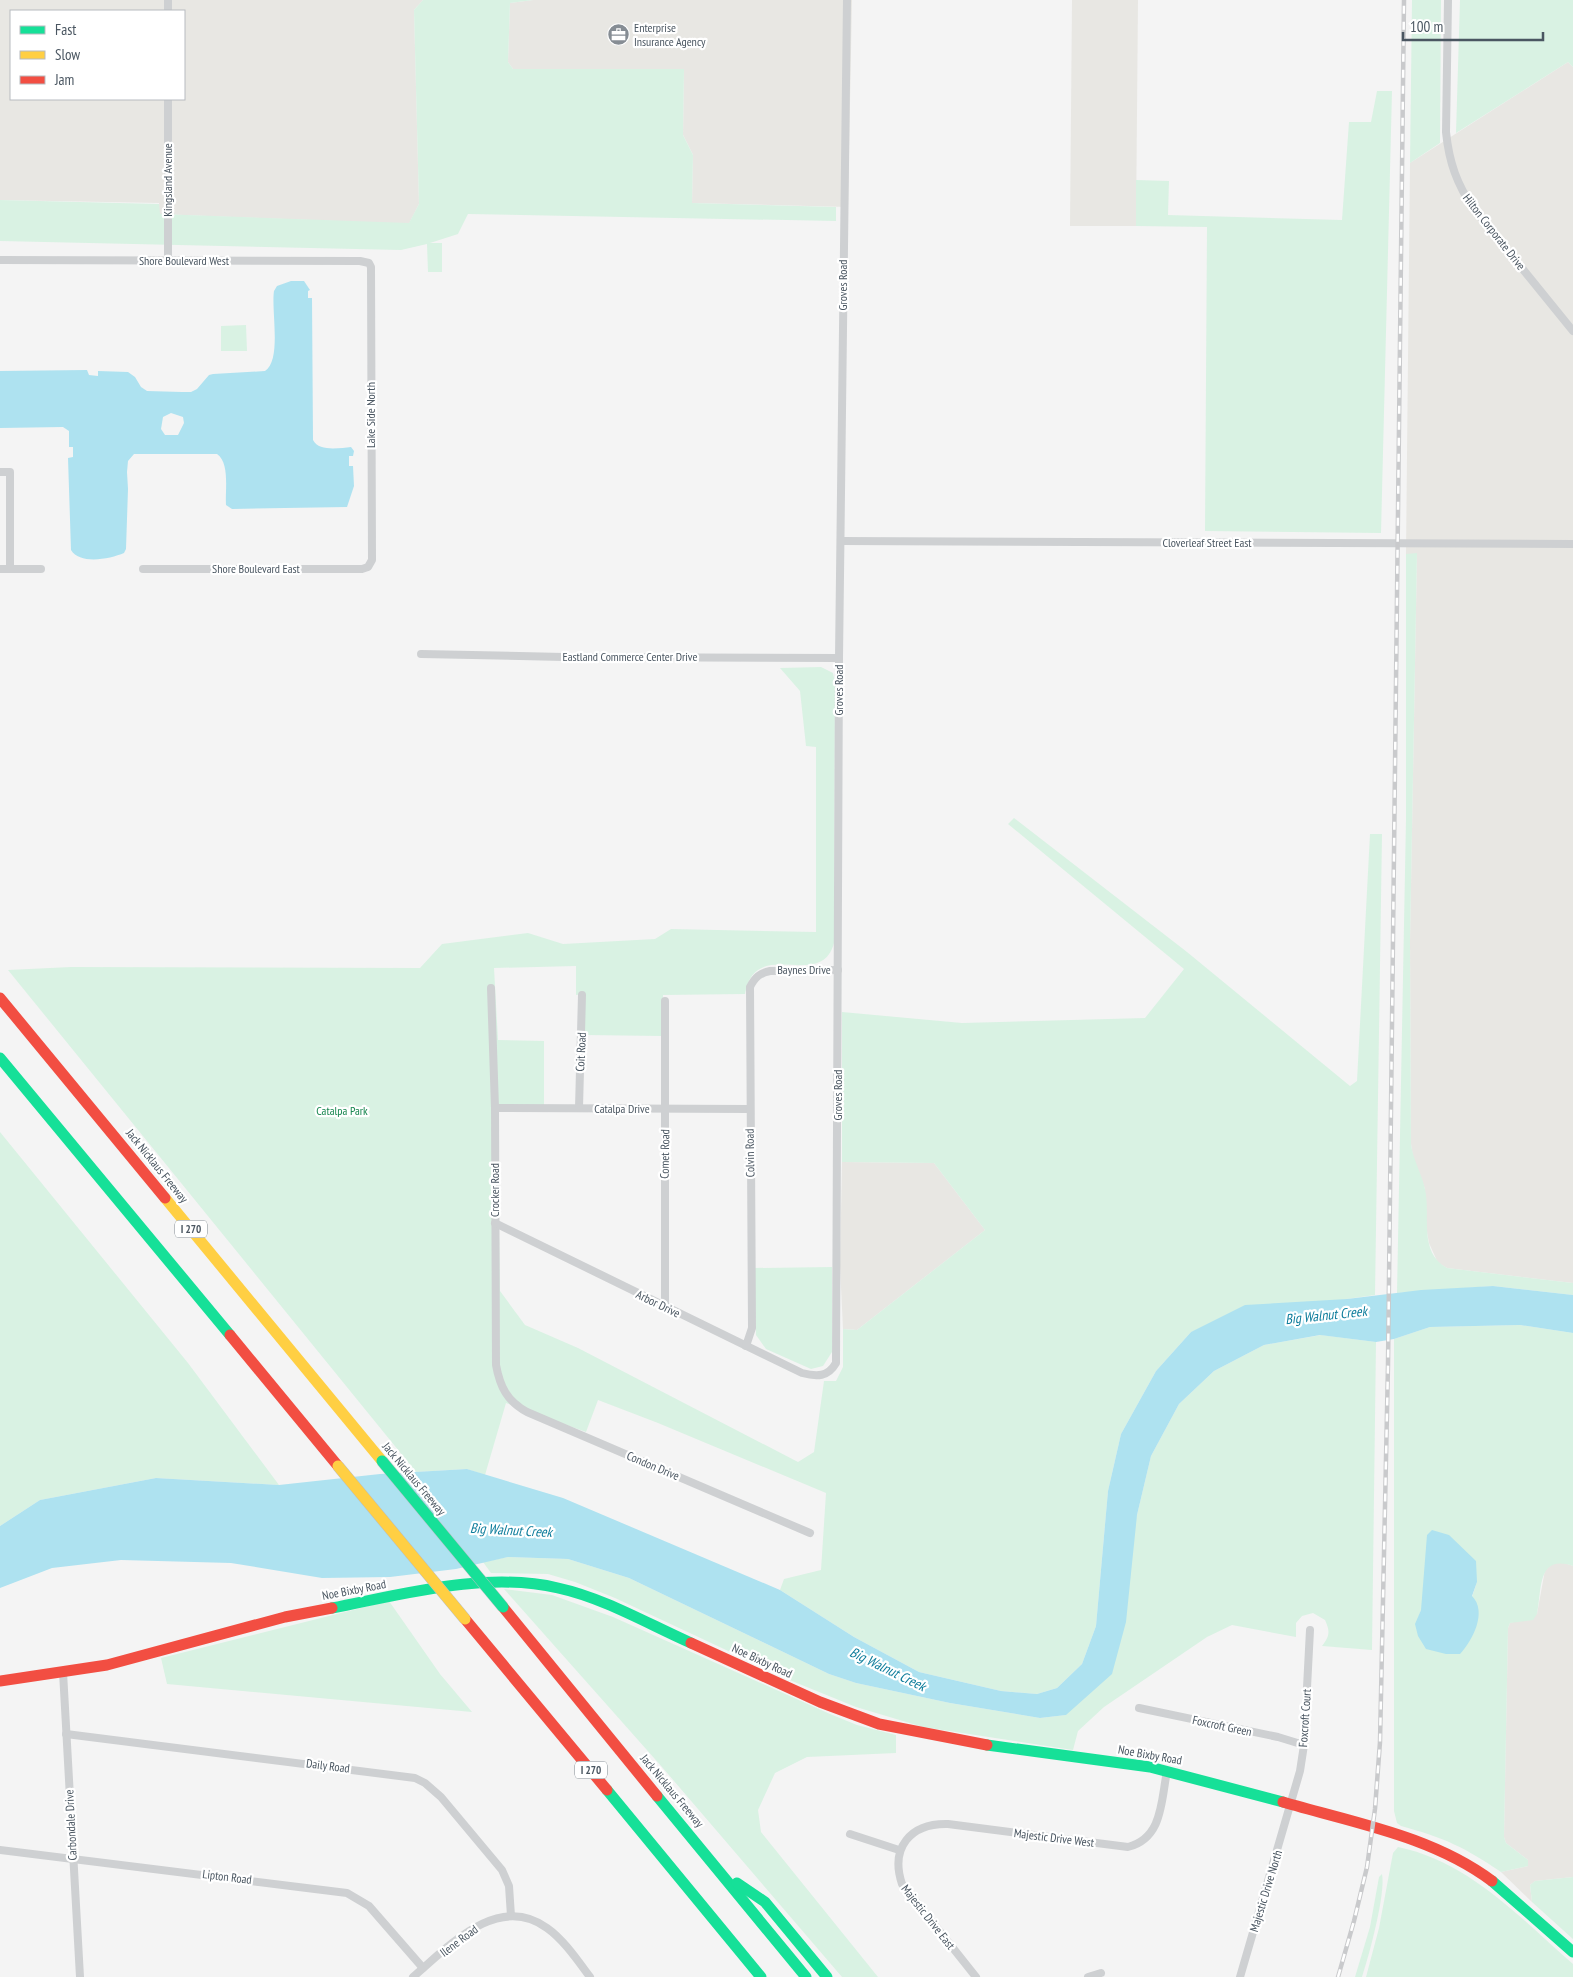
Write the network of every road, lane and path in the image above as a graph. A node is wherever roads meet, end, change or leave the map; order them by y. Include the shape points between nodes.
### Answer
1 (847, 0) edge
2 (1448, 0) edge
3 (168, 100) edge
4 (0, 260) edge
5 (168, 260) junction
6 (369, 262) joint
7 (1573, 330) edge
8 (0, 472) edge
9 (841, 541) junction
10 (1573, 544) edge
11 (368, 567) joint
12 (0, 569) edge
13 (10, 569) junction
14 (41, 569) dead end
15 (143, 569) dead end
16 (421, 654) dead end
17 (839, 658) junction
18 (770, 970) joint
19 (838, 970) junction
20 (491, 988) dead end
21 (582, 995) dead end
22 (0, 998) edge
23 (666, 1001) dead end
24 (0, 1058) edge
25 (495, 1108) junction
26 (578, 1108) junction
27 (750, 1108) junction
28 (665, 1109) junction
29 (495, 1223) junction
30 (665, 1307) junction
31 (746, 1346) junction
32 (824, 1375) joint
33 (502, 1390) joint
34 (810, 1533) dead end
35 (1310, 1630) dead end
36 (63, 1672) junction
37 (0, 1682) edge
38 (1139, 1708) dead end
39 (66, 1734) junction
40 (1304, 1745) junction
41 (1167, 1771) junction
42 (1291, 1805) junction
43 (850, 1834) dead end
44 (0, 1850) edge
45 (899, 1850) junction
46 (73, 1859) junction
47 (721, 1871) junction
48 (511, 1916) junction
49 (715, 1922) junction
50 (1573, 1952) edge
51 (423, 1968) junction
52 (1101, 1973) dead end
53 (80, 1977) edge
54 (412, 1977) edge
55 (590, 1977) edge
56 (755, 1977) edge
57 (761, 1977) edge
58 (806, 1977) edge
59 (827, 1977) edge
60 (976, 1977) edge
61 (1088, 1977) edge
62 (1240, 1977) edge

1 - 9 street, Groves Road
2 - 7 street, Hilton Corporate Drive via 1446,132 1453,173 1474,209
3 - 5 street, Kingsland Avenue
4 - 5 street, Shore Boulevard West
5 - 6 street, Shore Boulevard West
6 - 11 street, Lake Side North via 372,272 372,560
8 - 13 street via 10,472
9 - 10 street, Cloverleaf Street East
9 - 17 street, Groves Road
11 - 15 street, Shore Boulevard East
12 - 13 street
13 - 14 street
16 - 17 street, Eastland Commerce Center Drive
17 - 19 street, Groves Road
18 - 19 street, Baynes Drive
18 - 27 street, Colvin Road via 754,978 750,986
19 - 32 street, Groves Road via 838,1357 833,1368
20 - 25 street, Crocker Road
21 - 26 street, Coit Road
22 - 47 main road, Jack Nicklaus Freeway / I 270, bridge
23 - 28 street, Comet Road
24 - 49 main road, I 270, bridge
25 - 26 street, Catalpa Drive
25 - 29 street, Crocker Road
26 - 28 street, Catalpa Drive
27 - 28 street, Catalpa Drive
27 - 31 street, Colvin Road via 752,1328
28 - 30 street, Comet Road
29 - 30 street, Arbor Drive
29 - 33 street, Crocker Road via 496,1365
30 - 31 street, Arbor Drive
31 - 32 street, Arbor Drive via 802,1373
33 - 34 street, Condon Drive via 527,1412
35 - 40 street, Foxcroft Court
36 - 37 main road, Noe Bixby Road
36 - 39 street, Carbondale Drive
36 - 41 main road, Noe Bixby Road via 129,1660 285,1617 473,1583 524,1582 559,1588 602,1603 820,1702 880,1724 958,1741
38 - 40 street, Foxcroft Green
39 - 46 street, Carbondale Drive
39 - 48 street, Daily Road via 415,1778 441,1796 502,1870 509,1886
40 - 42 street, Foxcroft Court
41 - 42 main road, Noe Bixby Road
41 - 45 street, Majestic Drive West via 1154,1830 1136,1845 1120,1846 939,1824 920,1829
42 - 50 main road, Noe Bixby Road via 1442,1850 1469,1864
42 - 62 street, Majestic Drive North
43 - 45 street
44 - 46 street, Lipton Road
45 - 60 street, Majestic Drive East via 898,1873 907,1893
46 - 51 street, Lipton Road via 347,1894 370,1906
46 - 53 street, Carbondale Drive
47 - 58 main road, Jack Nicklaus Freeway / I 270
47 - 59 main road via 765,1902
48 - 51 street, Ilene Road via 473,1927
48 - 55 street via 547,1927
49 - 56 main road
49 - 57 main road, I 270
51 - 54 street, Ilene Road
52 - 61 street

